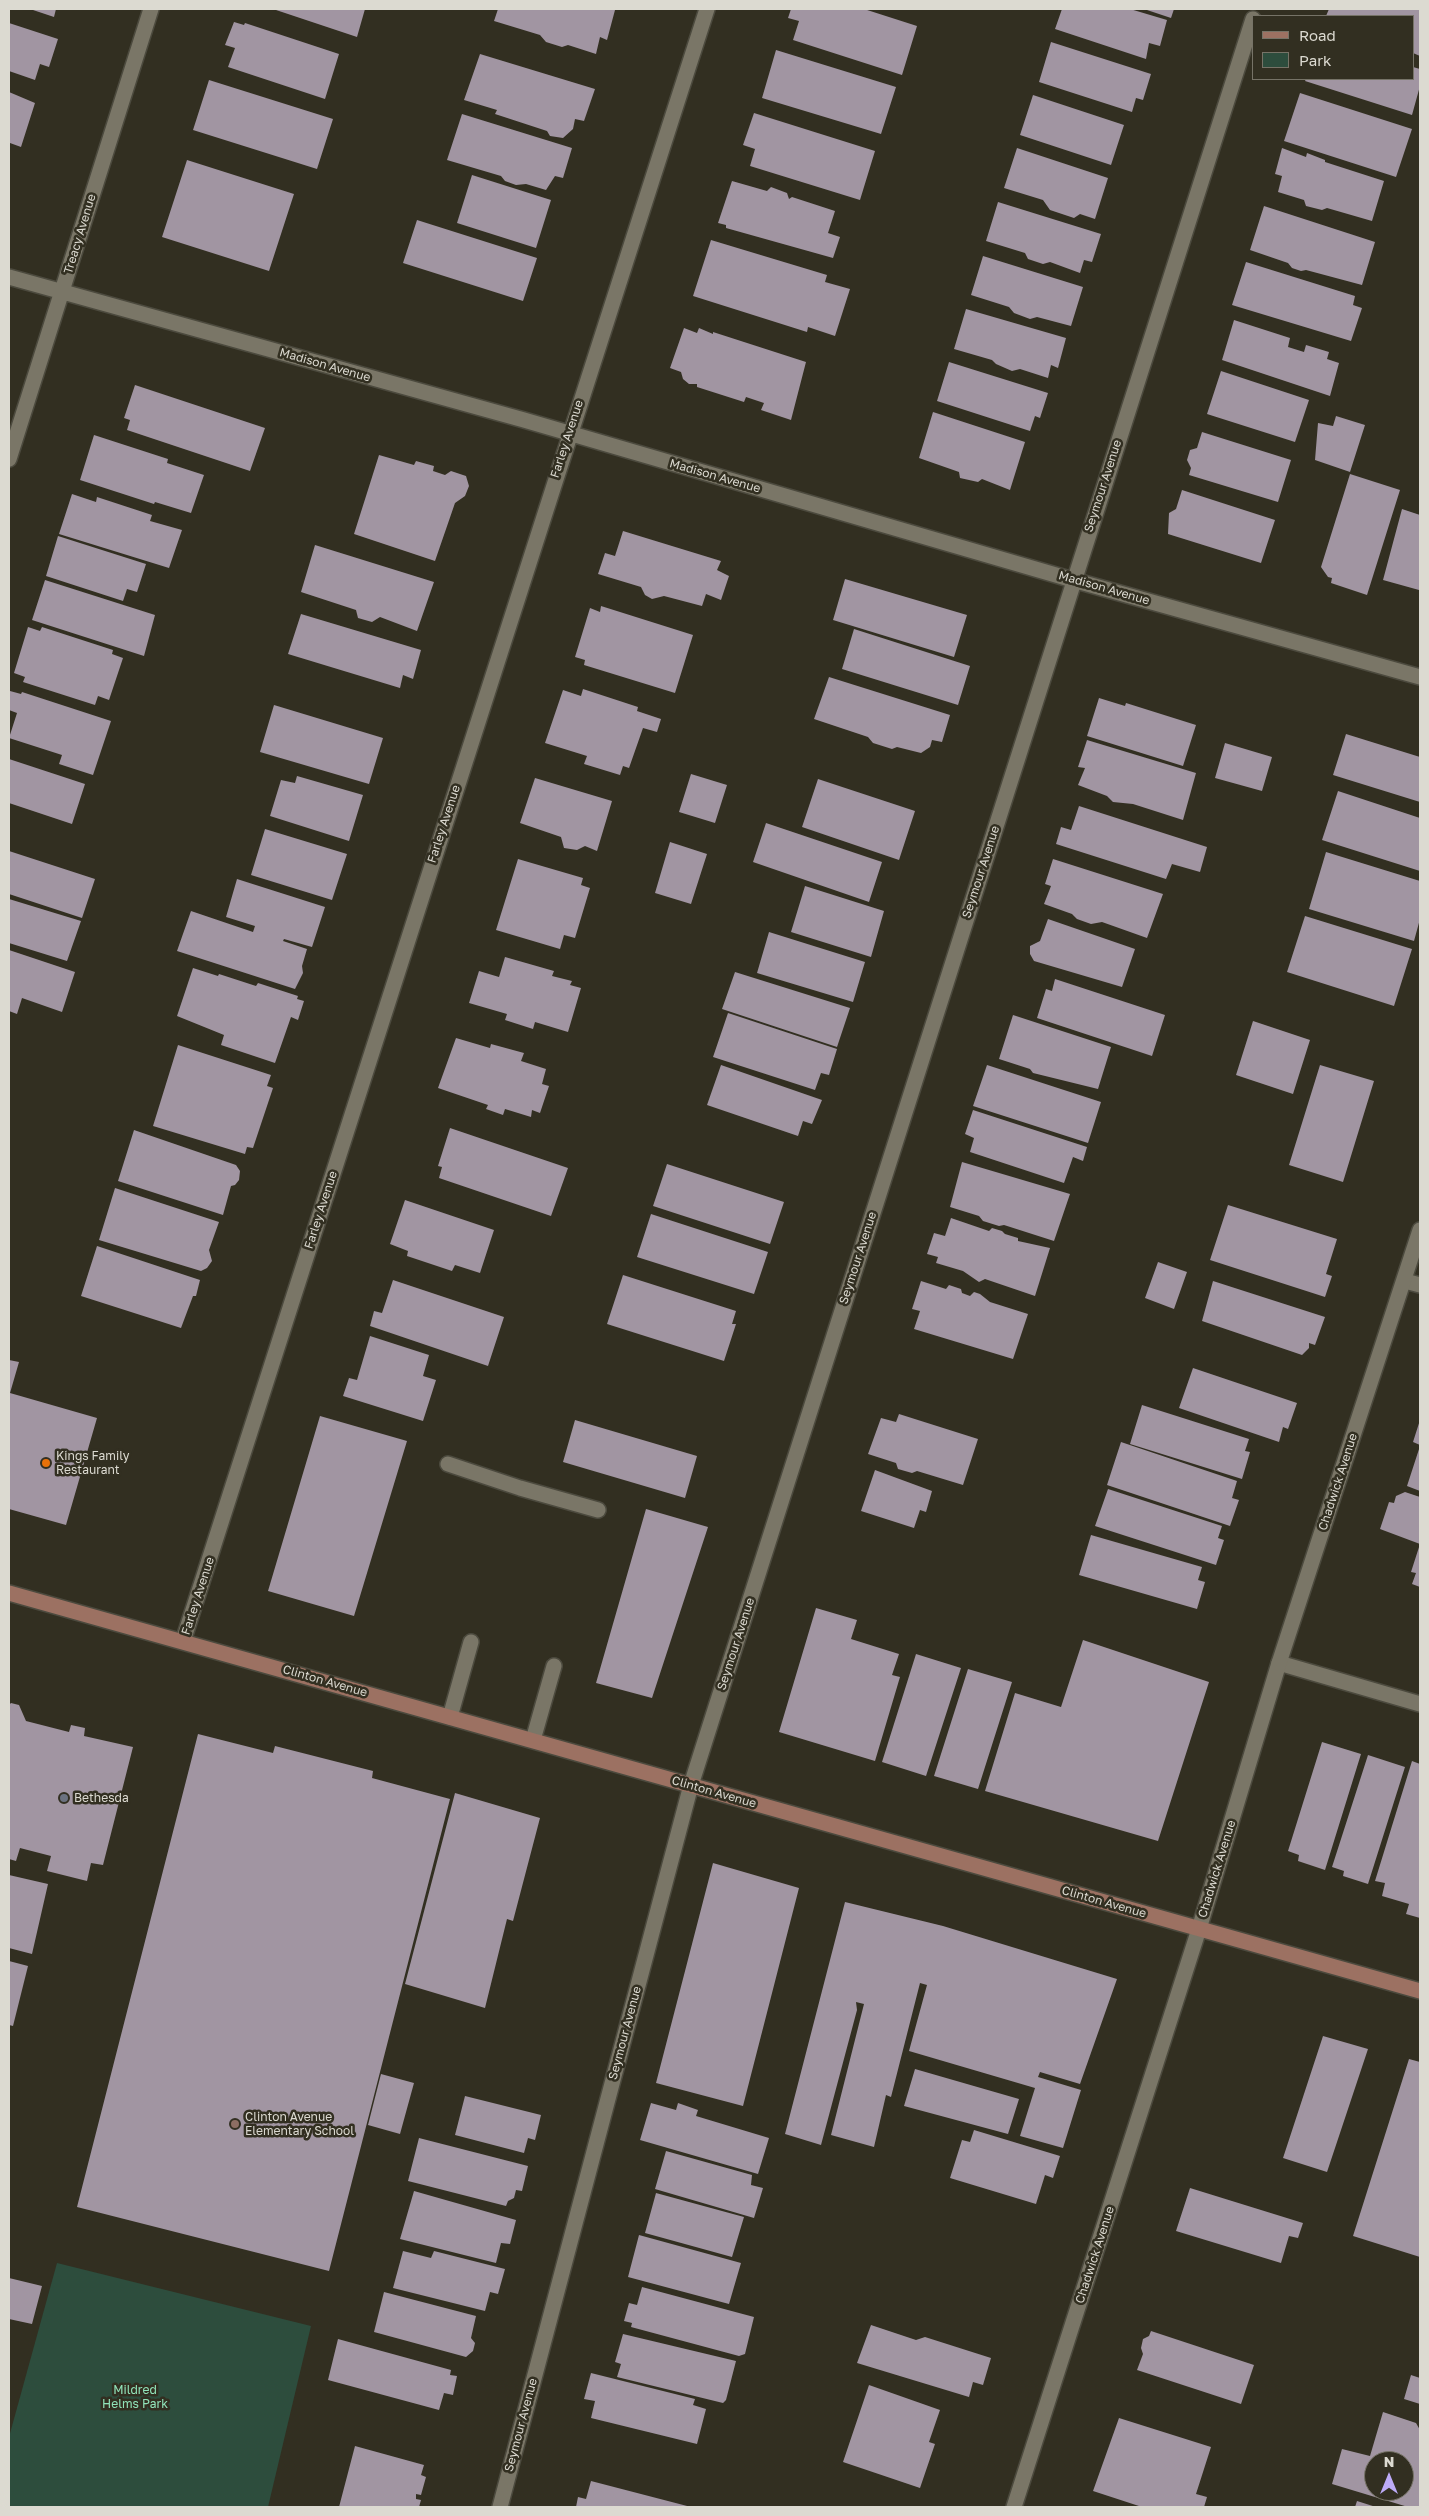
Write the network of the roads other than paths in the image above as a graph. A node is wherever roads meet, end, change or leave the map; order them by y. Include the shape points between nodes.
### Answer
1 (151, 9) edge
2 (707, 9) edge
3 (1252, 21) edge
4 (9, 277) edge
5 (62, 292) junction
6 (569, 433) junction
7 (9, 459) edge
8 (1073, 580) junction
9 (1420, 677) edge
10 (1420, 1230) edge
11 (1405, 1280) junction
12 (1420, 1285) edge
13 (448, 1464) dead end
14 (598, 1510) dead end
15 (9, 1593) edge
16 (183, 1640) junction
17 (471, 1642) dead end
18 (1279, 1663) junction
19 (554, 1666) dead end
20 (1420, 1704) edge
21 (450, 1717) junction
22 (533, 1740) junction
23 (691, 1786) junction
24 (1199, 1929) junction
25 (1420, 1991) edge
26 (500, 2507) edge
27 (1014, 2507) edge

1 - 5 street, Treacy Avenue
2 - 6 street, Farley Avenue
3 - 8 street, Seymour Avenue
4 - 5 street, Madison Avenue
5 - 6 street, Madison Avenue
5 - 7 street, Treacy Avenue
6 - 8 street, Madison Avenue
6 - 16 street, Farley Avenue
8 - 9 street, Madison Avenue
8 - 23 street, Seymour Avenue
10 - 11 street, Chadwick Avenue
11 - 12 street
11 - 18 street, Chadwick Avenue
13 - 14 street
15 - 16 main road, Clinton Avenue
16 - 21 main road, Clinton Avenue
17 - 21 street
18 - 20 street
18 - 24 street, Chadwick Avenue
19 - 22 street
21 - 22 main road, Clinton Avenue
22 - 23 main road, Clinton Avenue
23 - 24 main road, Clinton Avenue
23 - 26 street, Seymour Avenue
24 - 25 main road, Clinton Avenue
24 - 27 street, Chadwick Avenue

